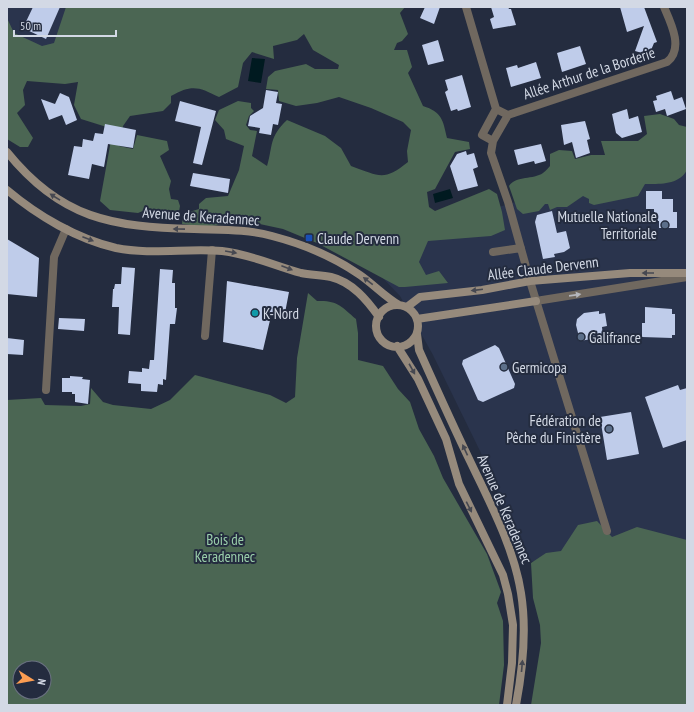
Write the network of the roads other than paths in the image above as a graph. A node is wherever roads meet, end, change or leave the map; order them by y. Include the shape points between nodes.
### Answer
1 (466, 7) edge
2 (664, 7) edge
3 (496, 109) junction
4 (508, 115) junction
5 (493, 141) junction
6 (7, 152) edge
7 (7, 190) edge
8 (66, 229) junction
9 (521, 248) junction
10 (212, 250) junction
11 (493, 252) dead end
12 (687, 273) edge
13 (687, 277) edge
14 (530, 281) junction
15 (536, 301) junction
16 (403, 306) junction
17 (379, 317) junction
18 (417, 319) junction
19 (417, 334) junction
20 (205, 336) dead end
21 (397, 346) junction
22 (46, 390) dead end
23 (607, 531) dead end
24 (507, 705) edge
25 (516, 705) edge

1 - 3 street
2 - 4 street, Allée Arthur de la Borderie via 671,23 676,47 667,62
3 - 4 street, Allée Arthur de la Borderie
3 - 5 street via 482,135
4 - 5 street, Allée Arthur de la Borderie
5 - 9 street via 491,153
16 -> 6 street, Avenue de Keradennec via 338,262 271,235 241,230 136,226 93,216 46,192
7 - 8 street via 20,201
8 -> 10 street via 117,248
8 - 22 street via 54,257
9 - 11 street
9 - 14 street
10 -> 17 street via 235,253 302,273 340,281 368,301
10 - 20 street
12 -> 14 street, Allée Claude Dervenn via 630,273
15 -> 13 street, Allée Claude Dervenn
14 - 15 street
14 -> 16 street, Allée Claude Dervenn via 420,297
15 - 18 street, Allée Claude Dervenn
15 - 23 street
16 - 17 street via 388,307
16 - 18 street via 411,310
17 - 21 street via 376,328 378,334 387,344
18 - 19 street
19 - 21 street via 408,344
25 -> 19 street, Avenue de Keradennec via 524,637 523,607 514,562 491,504 419,350
21 -> 24 street, Avenue de Keradennec via 418,380 446,439 459,484 488,542 508,594 513,625

